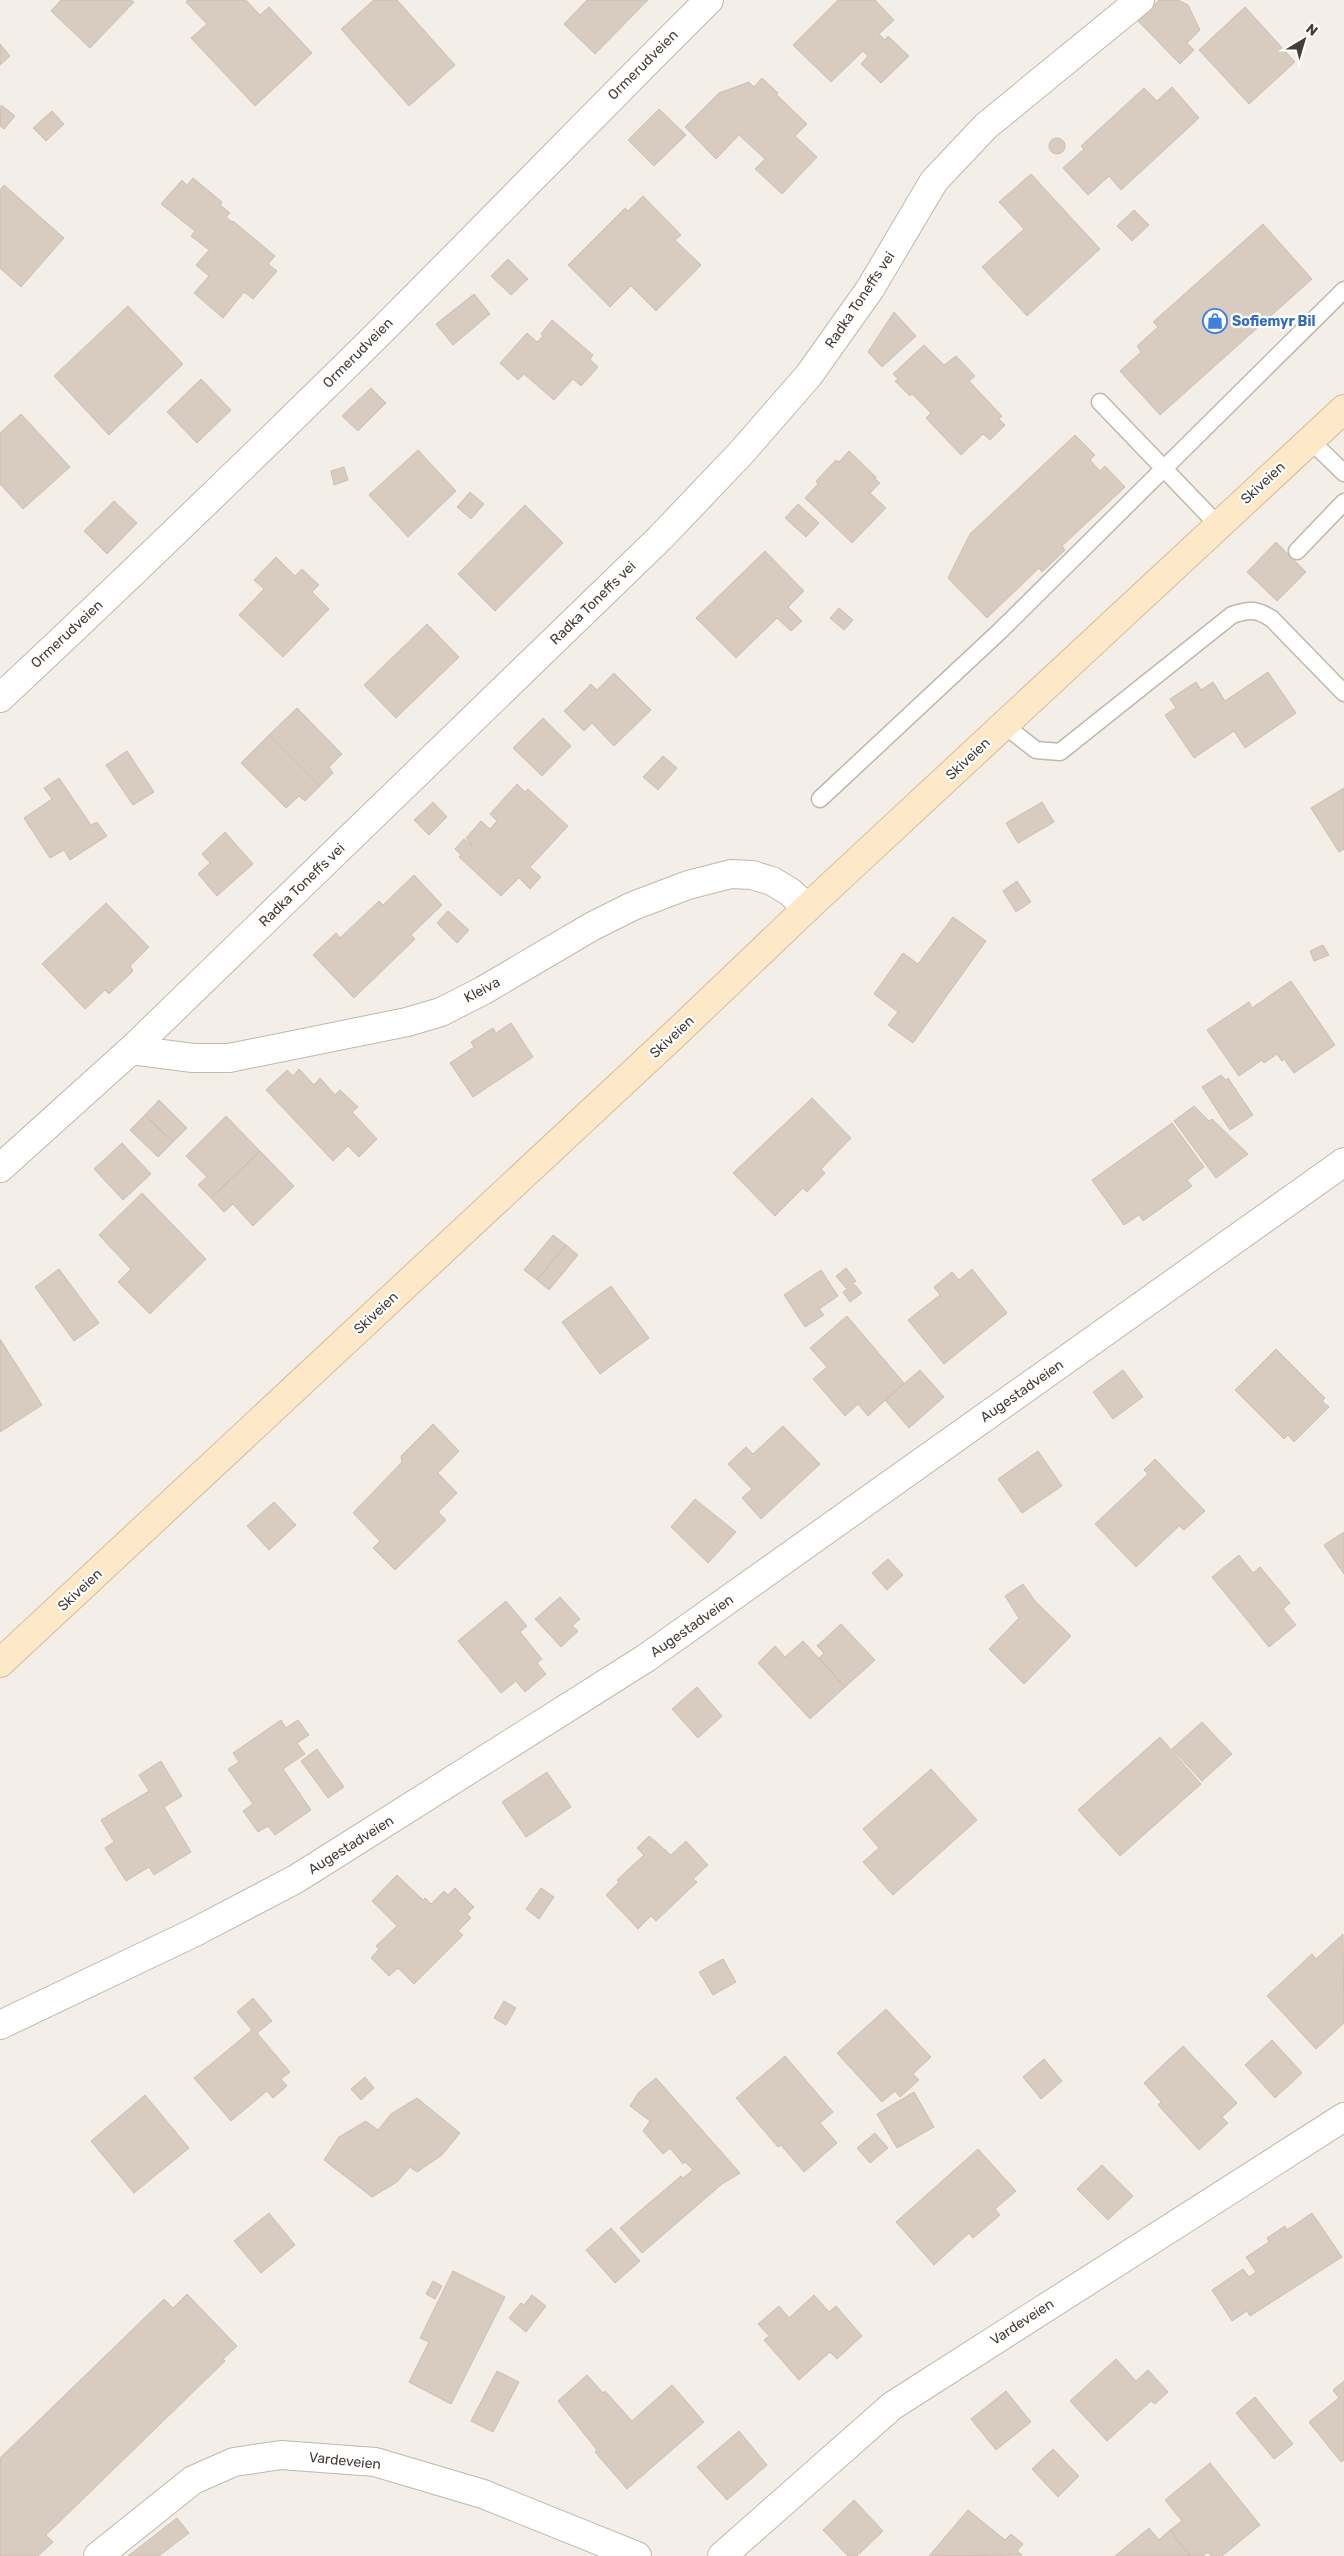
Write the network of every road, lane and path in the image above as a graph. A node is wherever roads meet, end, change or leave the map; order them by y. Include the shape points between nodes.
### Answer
1 (709, 0) edge
2 (1140, 0) edge
3 (1344, 290) edge
4 (1100, 402) dead end
5 (1344, 410) edge
6 (1310, 440) junction
7 (1165, 470) junction
8 (1344, 473) edge
9 (1344, 502) edge
10 (1218, 525) junction
11 (1296, 551) dead end
12 (1344, 693) edge
13 (0, 698) edge
14 (1004, 725) junction
15 (820, 799) dead end
16 (807, 908) junction
17 (131, 1050) junction
18 (1344, 1162) edge
19 (0, 1168) edge
20 (0, 1663) edge
21 (0, 2025) edge
22 (1344, 2118) edge
23 (98, 2556) edge
24 (637, 2556) edge
25 (722, 2556) edge

1 - 13 street, Ormerudveien via 362,350
2 - 17 street, Radka Toneffs vei via 986,126 934,181 870,289 809,375 741,453 666,531
3 - 7 lane
4 - 7 lane
5 - 6 main road, Skiveien
6 - 8 lane
6 - 10 main road, Skiveien
7 - 10 lane
7 - 15 lane via 1000,631
9 - 11 lane
10 - 14 main road, Skiveien
12 - 14 lane via 1272,619 1259,610 1245,610 1232,615 1060,752 1036,750
14 - 16 main road, Skiveien
16 - 17 street, Kleiva via 772,881 752,875 731,874 688,885 633,906 484,990 441,1012 407,1022 229,1058 193,1058
16 - 20 main road, Skiveien
17 - 19 street, Radka Toneffs vei
18 - 21 street, Augestadveien via 646,1658 296,1879 195,1932
22 - 25 street, Vardeveien via 892,2406
23 - 24 street, Vardeveien via 193,2480 234,2462 281,2455 375,2462 483,2494

